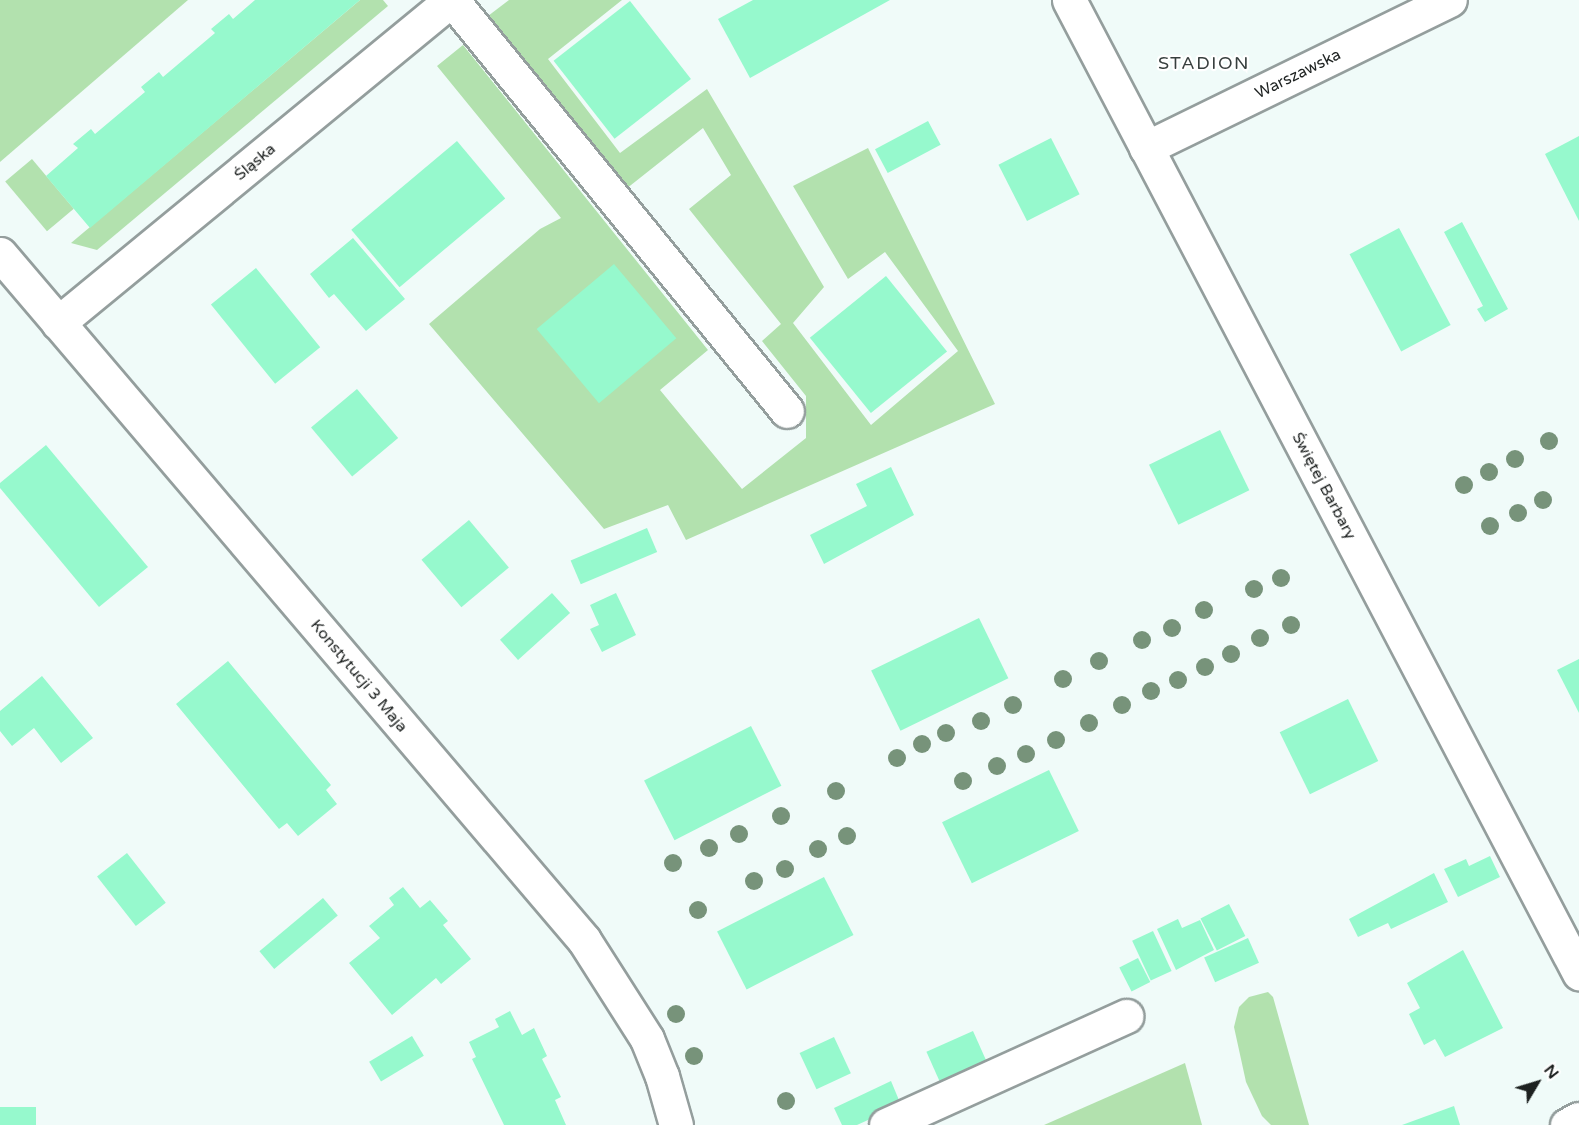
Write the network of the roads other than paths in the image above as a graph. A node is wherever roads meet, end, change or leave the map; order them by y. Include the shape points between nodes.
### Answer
1 (451, 0) edge
2 (1069, 0) edge
3 (1450, 0) edge
4 (1146, 148) junction
5 (0, 254) edge
6 (58, 324) junction
7 (787, 411) dead end
8 (1579, 972) edge
9 (1126, 1016) dead end
10 (1579, 1119) edge
11 (676, 1125) edge
12 (886, 1125) edge
13 (1567, 1125) edge

1 - 6 street, Śląska
1 - 7 street
2 - 4 street, Świętej Barbary
3 - 4 street, Warszawska
4 - 8 street, Świętej Barbary
5 - 6 street, Konstytucji 3 Maja
6 - 11 street, Konstytucji 3 Maja via 584,940 647,1040
9 - 12 street
10 - 13 street

